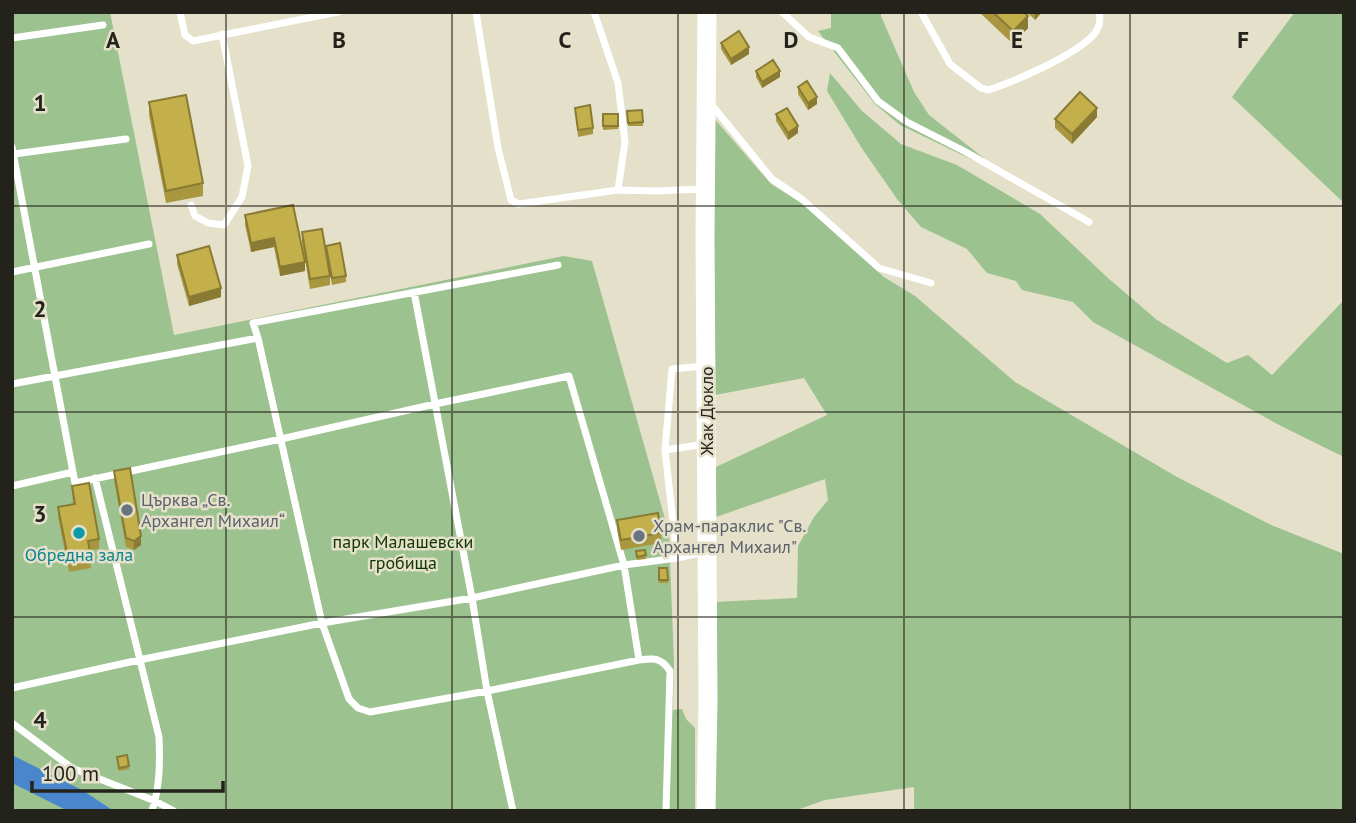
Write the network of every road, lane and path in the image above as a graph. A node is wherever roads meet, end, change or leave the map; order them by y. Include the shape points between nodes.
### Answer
1 (180, 12) edge
2 (338, 12) edge
3 (477, 12) edge
4 (594, 12) edge
5 (706, 12) edge
6 (782, 12) edge
7 (921, 12) edge
8 (1099, 12) edge
9 (103, 25) dead end
10 (222, 34) junction
11 (12, 38) edge
12 (707, 97) junction
13 (126, 139) dead end
14 (13, 150) edge
15 (706, 189) junction
16 (618, 190) junction
17 (191, 205) dead end
18 (1089, 222) dead end
19 (149, 244) dead end
20 (558, 265) dead end
21 (36, 268) junction
22 (12, 272) edge
23 (931, 283) dead end
24 (414, 292) junction
25 (258, 338) junction
26 (707, 366) junction
27 (54, 376) junction
28 (12, 384) edge
29 (435, 404) junction
30 (281, 439) junction
31 (708, 444) junction
32 (665, 450) junction
33 (73, 472) junction
34 (95, 478) junction
35 (12, 486) edge
36 (708, 552) junction
37 (677, 558) junction
38 (624, 565) junction
39 (472, 597) junction
40 (322, 623) junction
41 (139, 660) junction
42 (639, 660) junction
43 (12, 688) edge
44 (487, 691) junction
45 (12, 723) edge
46 (155, 801) junction
47 (152, 811) edge
48 (174, 811) edge
49 (513, 811) edge
50 (666, 811) edge
51 (706, 811) edge

1 - 10 lane via 188,39
2 - 10 lane
3 - 16 lane via 498,148 511,200 519,204
4 - 16 lane via 618,83 625,142
5 - 12 street, Жак Дюкло
6 - 18 lane via 809,37 838,48 878,101 907,122
7 - 8 lane via 950,64 989,90 1067,56 1094,33 1101,20
9 - 11 lane
10 - 17 lane via 247,166 242,197 224,225 194,216
12 - 15 street, Жак Дюкло
12 - 23 lane via 772,179 803,200 879,268
13 - 14 lane
14 - 21 lane
15 - 16 lane
15 - 26 street, Жак Дюкло
19 - 21 lane
20 - 24 lane
21 - 22 lane
21 - 27 lane
24 - 25 lane via 253,323
24 - 29 lane
25 - 27 lane
25 - 30 lane
26 - 31 street, Жак Дюкло
26 - 32 lane via 672,369
27 - 28 lane
27 - 33 lane
29 - 30 lane
29 - 38 lane via 569,376
29 - 39 lane
30 - 34 lane
30 - 40 lane
31 - 32 lane
31 - 36 street, Жак Дюкло
32 - 37 lane
33 - 34 lane via 75,483
33 - 35 lane
34 - 41 lane
36 - 37 lane
36 - 51 street, Жак Дюкло
37 - 38 lane
38 - 39 lane
38 - 42 lane
39 - 40 lane
39 - 44 lane
40 - 41 lane
40 - 44 lane via 349,699 358,708 370,712
41 - 43 lane
41 - 46 lane via 159,737
42 - 44 lane
42 - 50 lane via 655,658 670,671
44 - 49 lane
45 - 46 lane via 72,768
46 - 47 lane
46 - 48 lane

